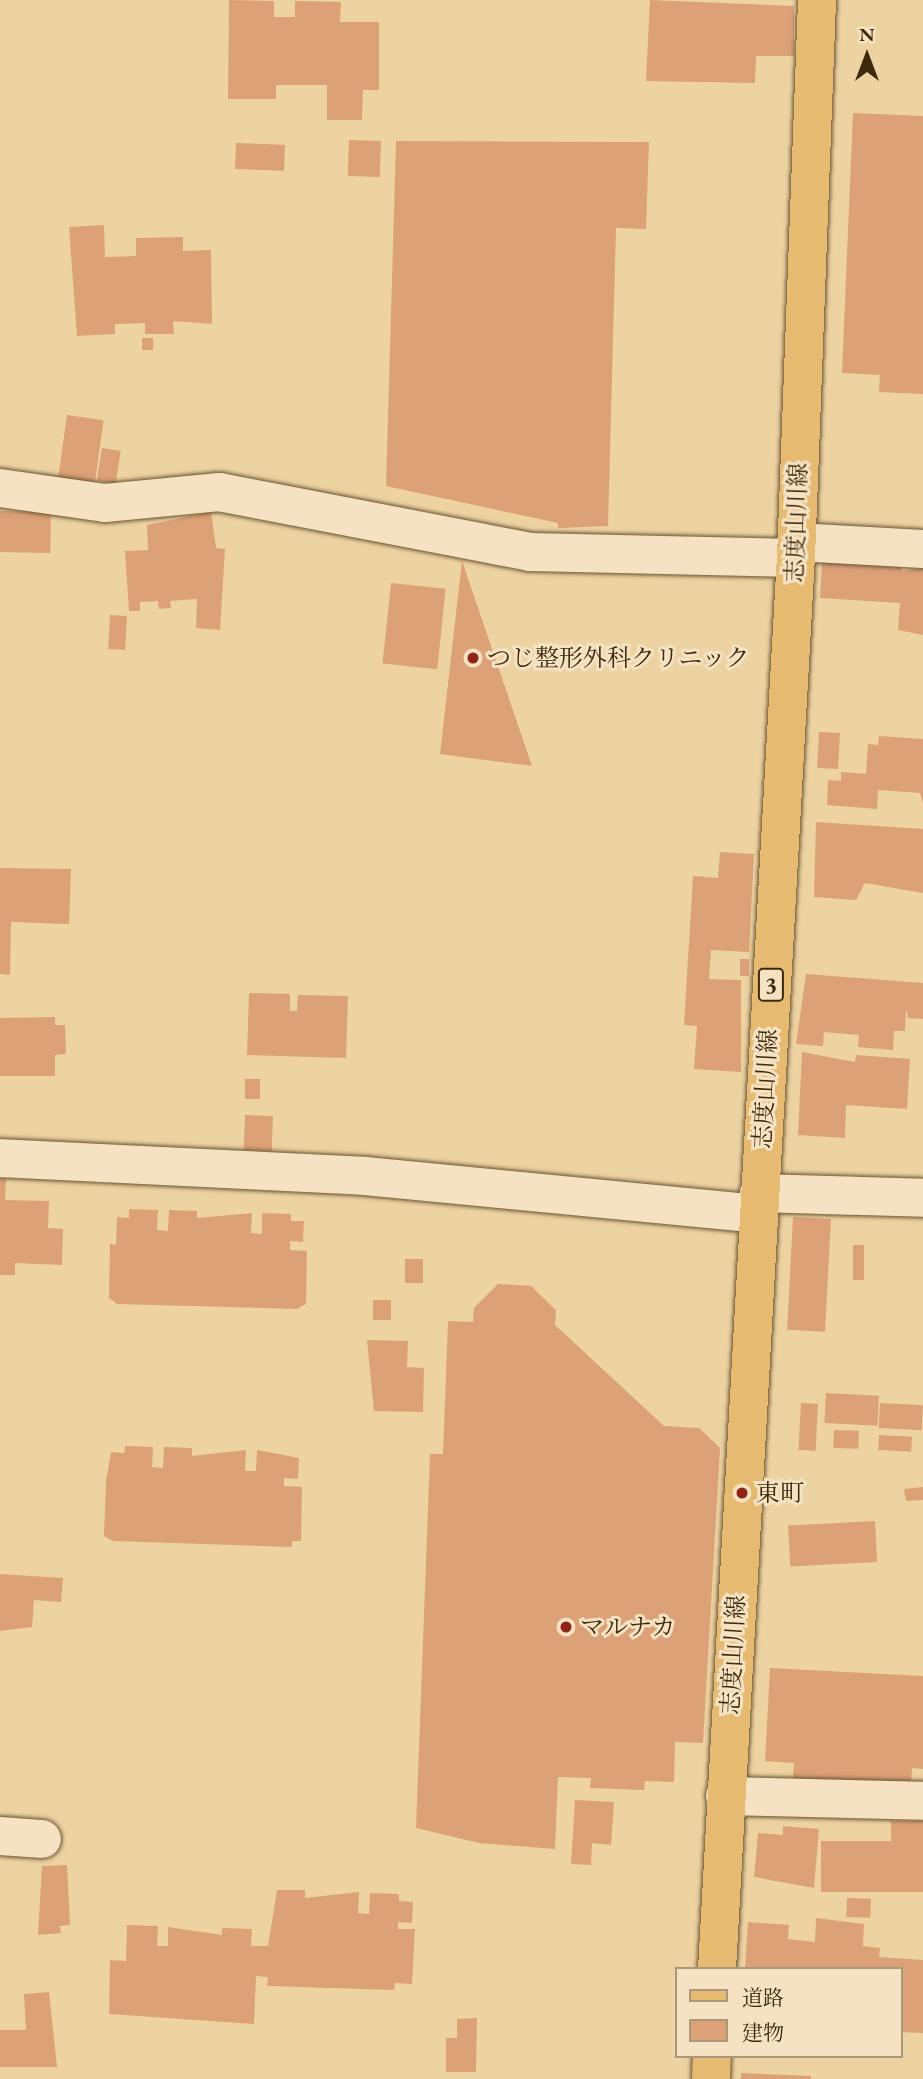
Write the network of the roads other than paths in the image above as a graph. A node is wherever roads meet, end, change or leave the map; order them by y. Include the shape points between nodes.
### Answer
1 (817, 0) edge
2 (0, 488) edge
3 (923, 549) edge
4 (796, 550) junction
5 (0, 1158) edge
6 (923, 1198) edge
7 (759, 1204) junction
8 (725, 1796) junction
9 (923, 1801) edge
10 (0, 1836) edge
11 (41, 1839) dead end
12 (716, 1967) edge
13 (712, 2058) edge
14 (711, 2079) edge

1 - 4 main road, 志度山川線 / 3
2 - 4 street via 105,503 219,492 530,552
3 - 4 street
4 - 7 main road, 志度山川線 / 3
5 - 7 street via 365,1176
6 - 7 street
7 - 8 main road, 志度山川線 / 3
8 - 9 street
8 - 12 main road, 志度山川線 / 3
10 - 11 street
13 - 14 main road

